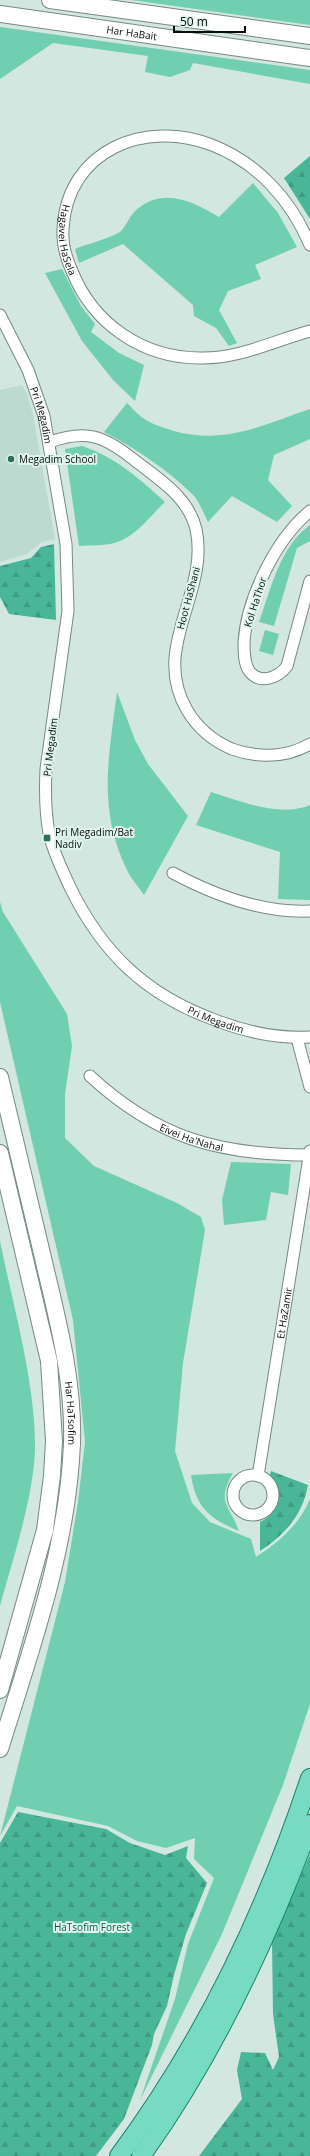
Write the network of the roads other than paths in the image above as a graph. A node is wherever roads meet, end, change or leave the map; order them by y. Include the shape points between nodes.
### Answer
1 (50, 0) edge
2 (0, 14) edge
3 (310, 36) edge
4 (310, 58) edge
5 (310, 245) edge
6 (0, 314) edge
7 (310, 331) edge
8 (50, 442) junction
9 (310, 511) edge
10 (310, 581) edge
11 (310, 744) edge
12 (173, 873) dead end
13 (310, 912) edge
14 (297, 1038) junction
15 (310, 1038) edge
16 (0, 1076) edge
17 (90, 1076) dead end
18 (310, 1087) edge
19 (0, 1153) edge
20 (310, 1153) edge
21 (258, 1476) dead end
22 (0, 1690) edge
23 (0, 1749) edge
24 (310, 1778) edge
25 (310, 1824) edge
26 (119, 2156) edge
27 (141, 2156) edge

1 - 3 main road
2 - 4 main road, Har HaBait
5 - 7 street, Hagavei HaSela via 290,206 254,169 224,150 203,142 169,135 144,137 119,144 92,163 67,202 63,230 63,245 68,263 85,299 107,324 149,349 184,357 214,358 252,351
6 - 8 street, Pri Megadim via 30,376
8 - 11 street, Hoot HaShani via 81,435 106,440 172,490 183,501 191,515 198,545 198,559 177,636 173,669 175,684 182,702 200,728 214,740 242,753 277,755
8 - 14 street, Pri Megadim via 66,544 68,583 66,633 46,769 46,812 49,833 59,864 83,913 96,933 111,952 141,981 182,1007 224,1024 269,1036
9 - 10 street, Kol HaThor via 296,522 275,551 252,606 246,627 245,655 246,666 256,677 274,677 282,673 287,666
12 - 13 street via 258,906
14 - 15 street, Pri Megadim
14 - 18 street
16 - 23 main road, Har HaTsofim via 67,1358 72,1442 62,1534 35,1636
17 - 20 street, Eivei Ha'Nahal via 122,1104 146,1119 190,1139 238,1151 278,1155
19 - 22 main road, Har HaTsofim via 49,1361 54,1441 45,1530
20 - 21 street, Et HaZamir
24 - 26 main road via 277,1869 214,2004 165,2088
25 - 27 main road via 269,1927 218,2032 193,2078

